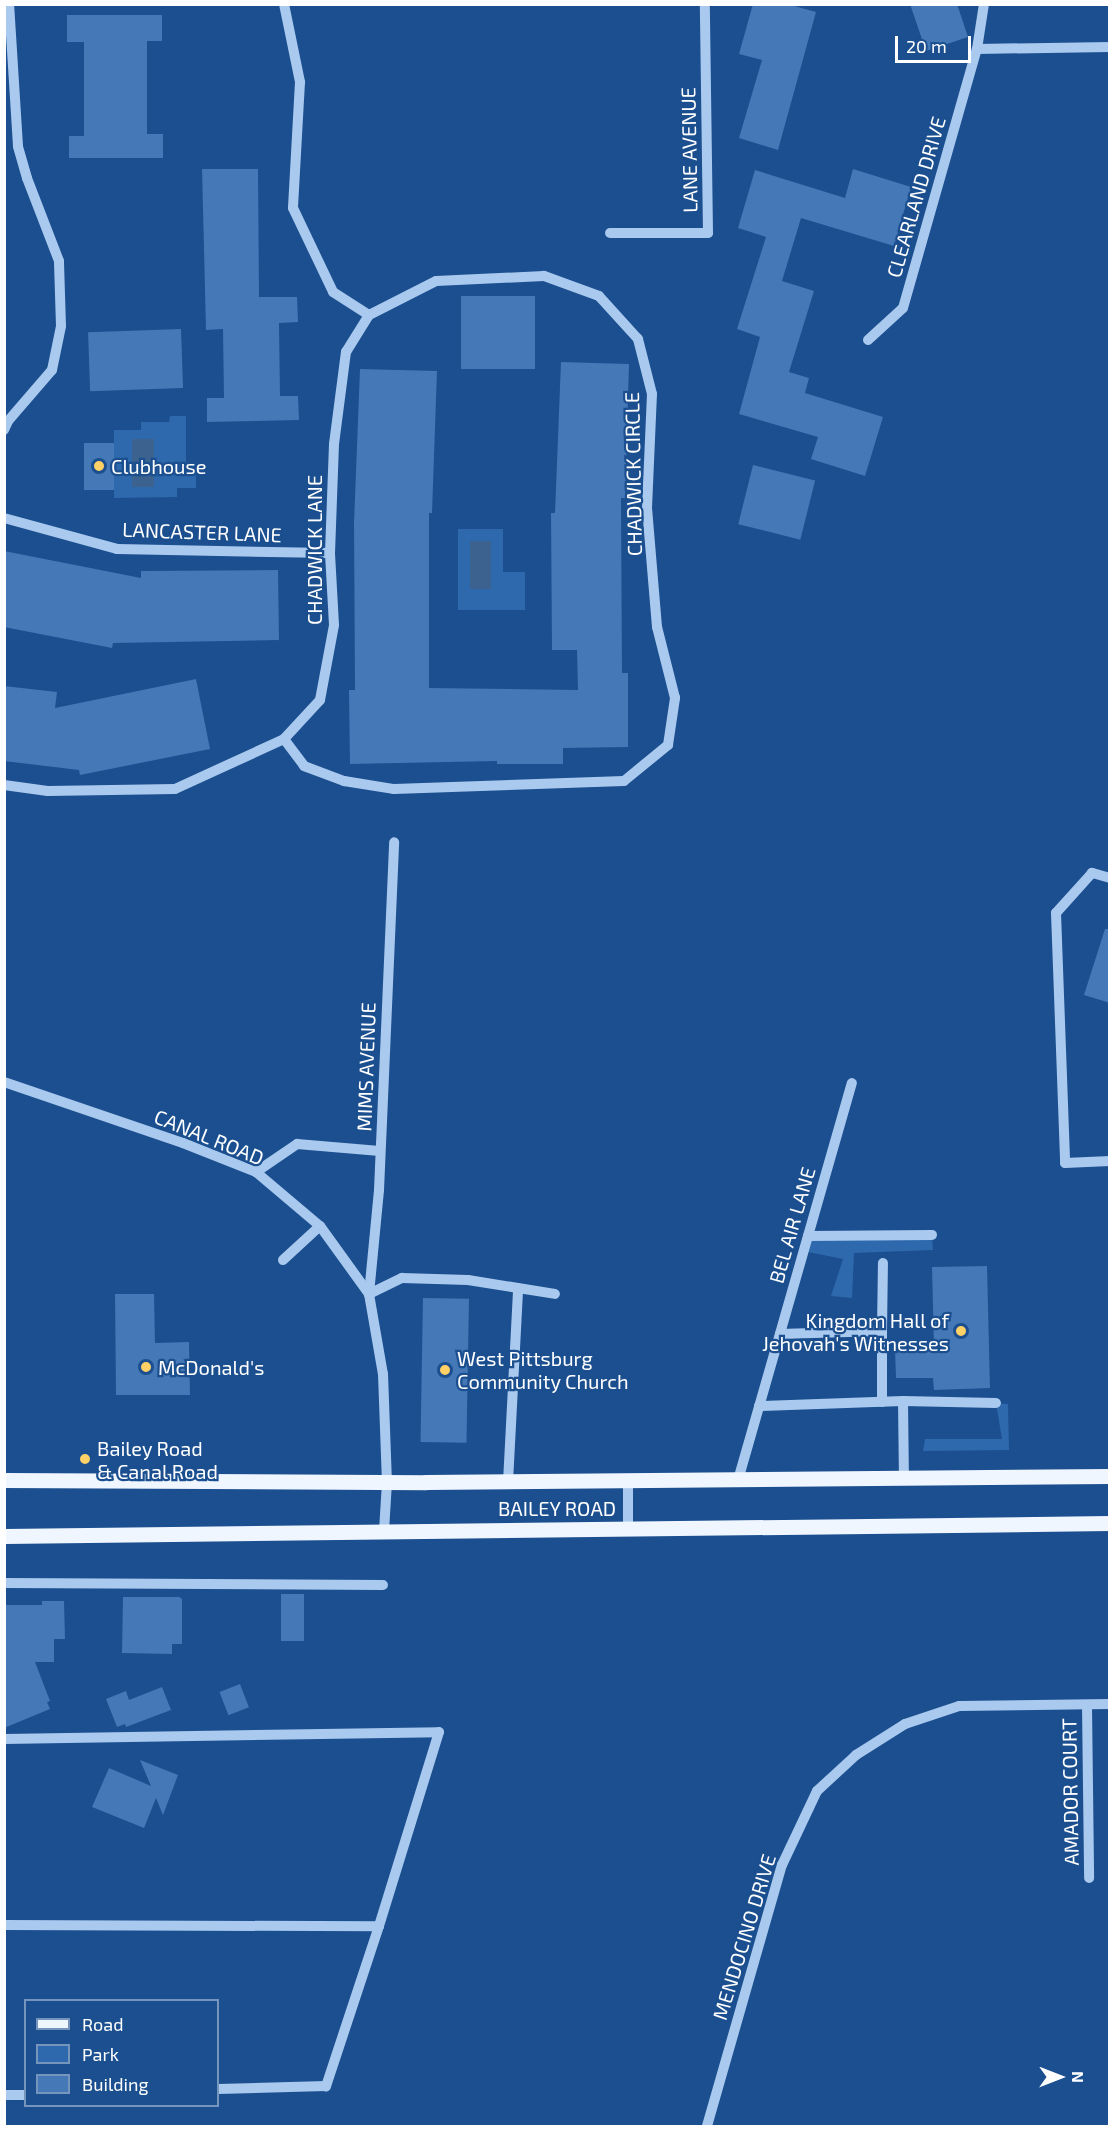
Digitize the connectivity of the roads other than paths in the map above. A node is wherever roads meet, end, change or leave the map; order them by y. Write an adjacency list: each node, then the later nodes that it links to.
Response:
1 (9, 4): 10 (street)
2 (284, 4): 8 (street)
3 (705, 4): 7 (street, LANE AVENUE)
4 (984, 4): 6 (street, CLEARLAND DRIVE)
5 (1110, 47): 6 (street)
6 (977, 49): 9 (street, CLEARLAND DRIVE)
7 (610, 233)
8 (369, 315): 12 (street, CHADWICK LANE); 13 (street, CHADWICK CIRCLE)
9 (868, 340)
10 (6, 422)
11 (4, 518): 12 (street, LANCASTER LANE)
12 (330, 553): 13 (street, CHADWICK LANE)
13 (284, 739): 14 (street, CHADWICK LANE)
14 (4, 785)
15 (394, 842): 19 (street, MIMS AVENUE)
16 (1110, 878): 20 (street)
17 (4, 1082): 21 (street, CANAL ROAD)
18 (852, 1083): 24 (street, BEL AIR LANE)
19 (380, 1151): 21 (street); 28 (street, MIMS AVENUE)
20 (1110, 1161)
21 (256, 1173): 22 (street, CANAL ROAD)
22 (320, 1226): 25 (street); 28 (street, CANAL ROAD)
23 (932, 1235): 24 (street)
24 (808, 1236): 31 (street, BEL AIR LANE)
25 (283, 1260)
26 (883, 1263): 30 (street)
27 (518, 1288): 28 (street); 29 (street); 42 (street)
28 (369, 1294): 41 (street, CANAL ROAD)
29 (555, 1294)
30 (882, 1331): 31 (street); 33 (street)
31 (780, 1334): 35 (street, BEL AIR LANE)
32 (903, 1401): 33 (street); 34 (street); 37 (street)
33 (882, 1402): 35 (street)
34 (996, 1403)
35 (759, 1406): 39 (street, BEL AIR LANE)
36 (1110, 1476): 37 (main road, BAILEY ROAD)
37 (904, 1478): 39 (main road, BAILEY ROAD)
38 (4, 1480): 41 (main road, BAILEY ROAD)
39 (738, 1480): 40 (main road, BAILEY ROAD)
40 (628, 1481): 42 (main road, BAILEY ROAD); 44 (street)
41 (387, 1482): 42 (main road, BAILEY ROAD); 45 (street, CANAL ROAD)
42 (508, 1482)
43 (1110, 1523): 44 (main road, BAILEY ROAD)
44 (628, 1529): 45 (main road, BAILEY ROAD)
45 (384, 1531): 46 (main road, BAILEY ROAD)
46 (4, 1536)
47 (4, 1583): 48 (street)
48 (383, 1585)
49 (1087, 1704): 50 (street, MENDOCINO DRIVE); 52 (street, AMADOR COURT); 58 (street, MENDOCINO DRIVE)
50 (1110, 1704)
51 (4, 1739): 54 (street)
52 (1089, 1878)
53 (4, 1925): 54 (street)
54 (379, 1926): 55 (street)
55 (219, 2089)
56 (4, 2095): 57 (street)
57 (24, 2095)
58 (707, 2127)

